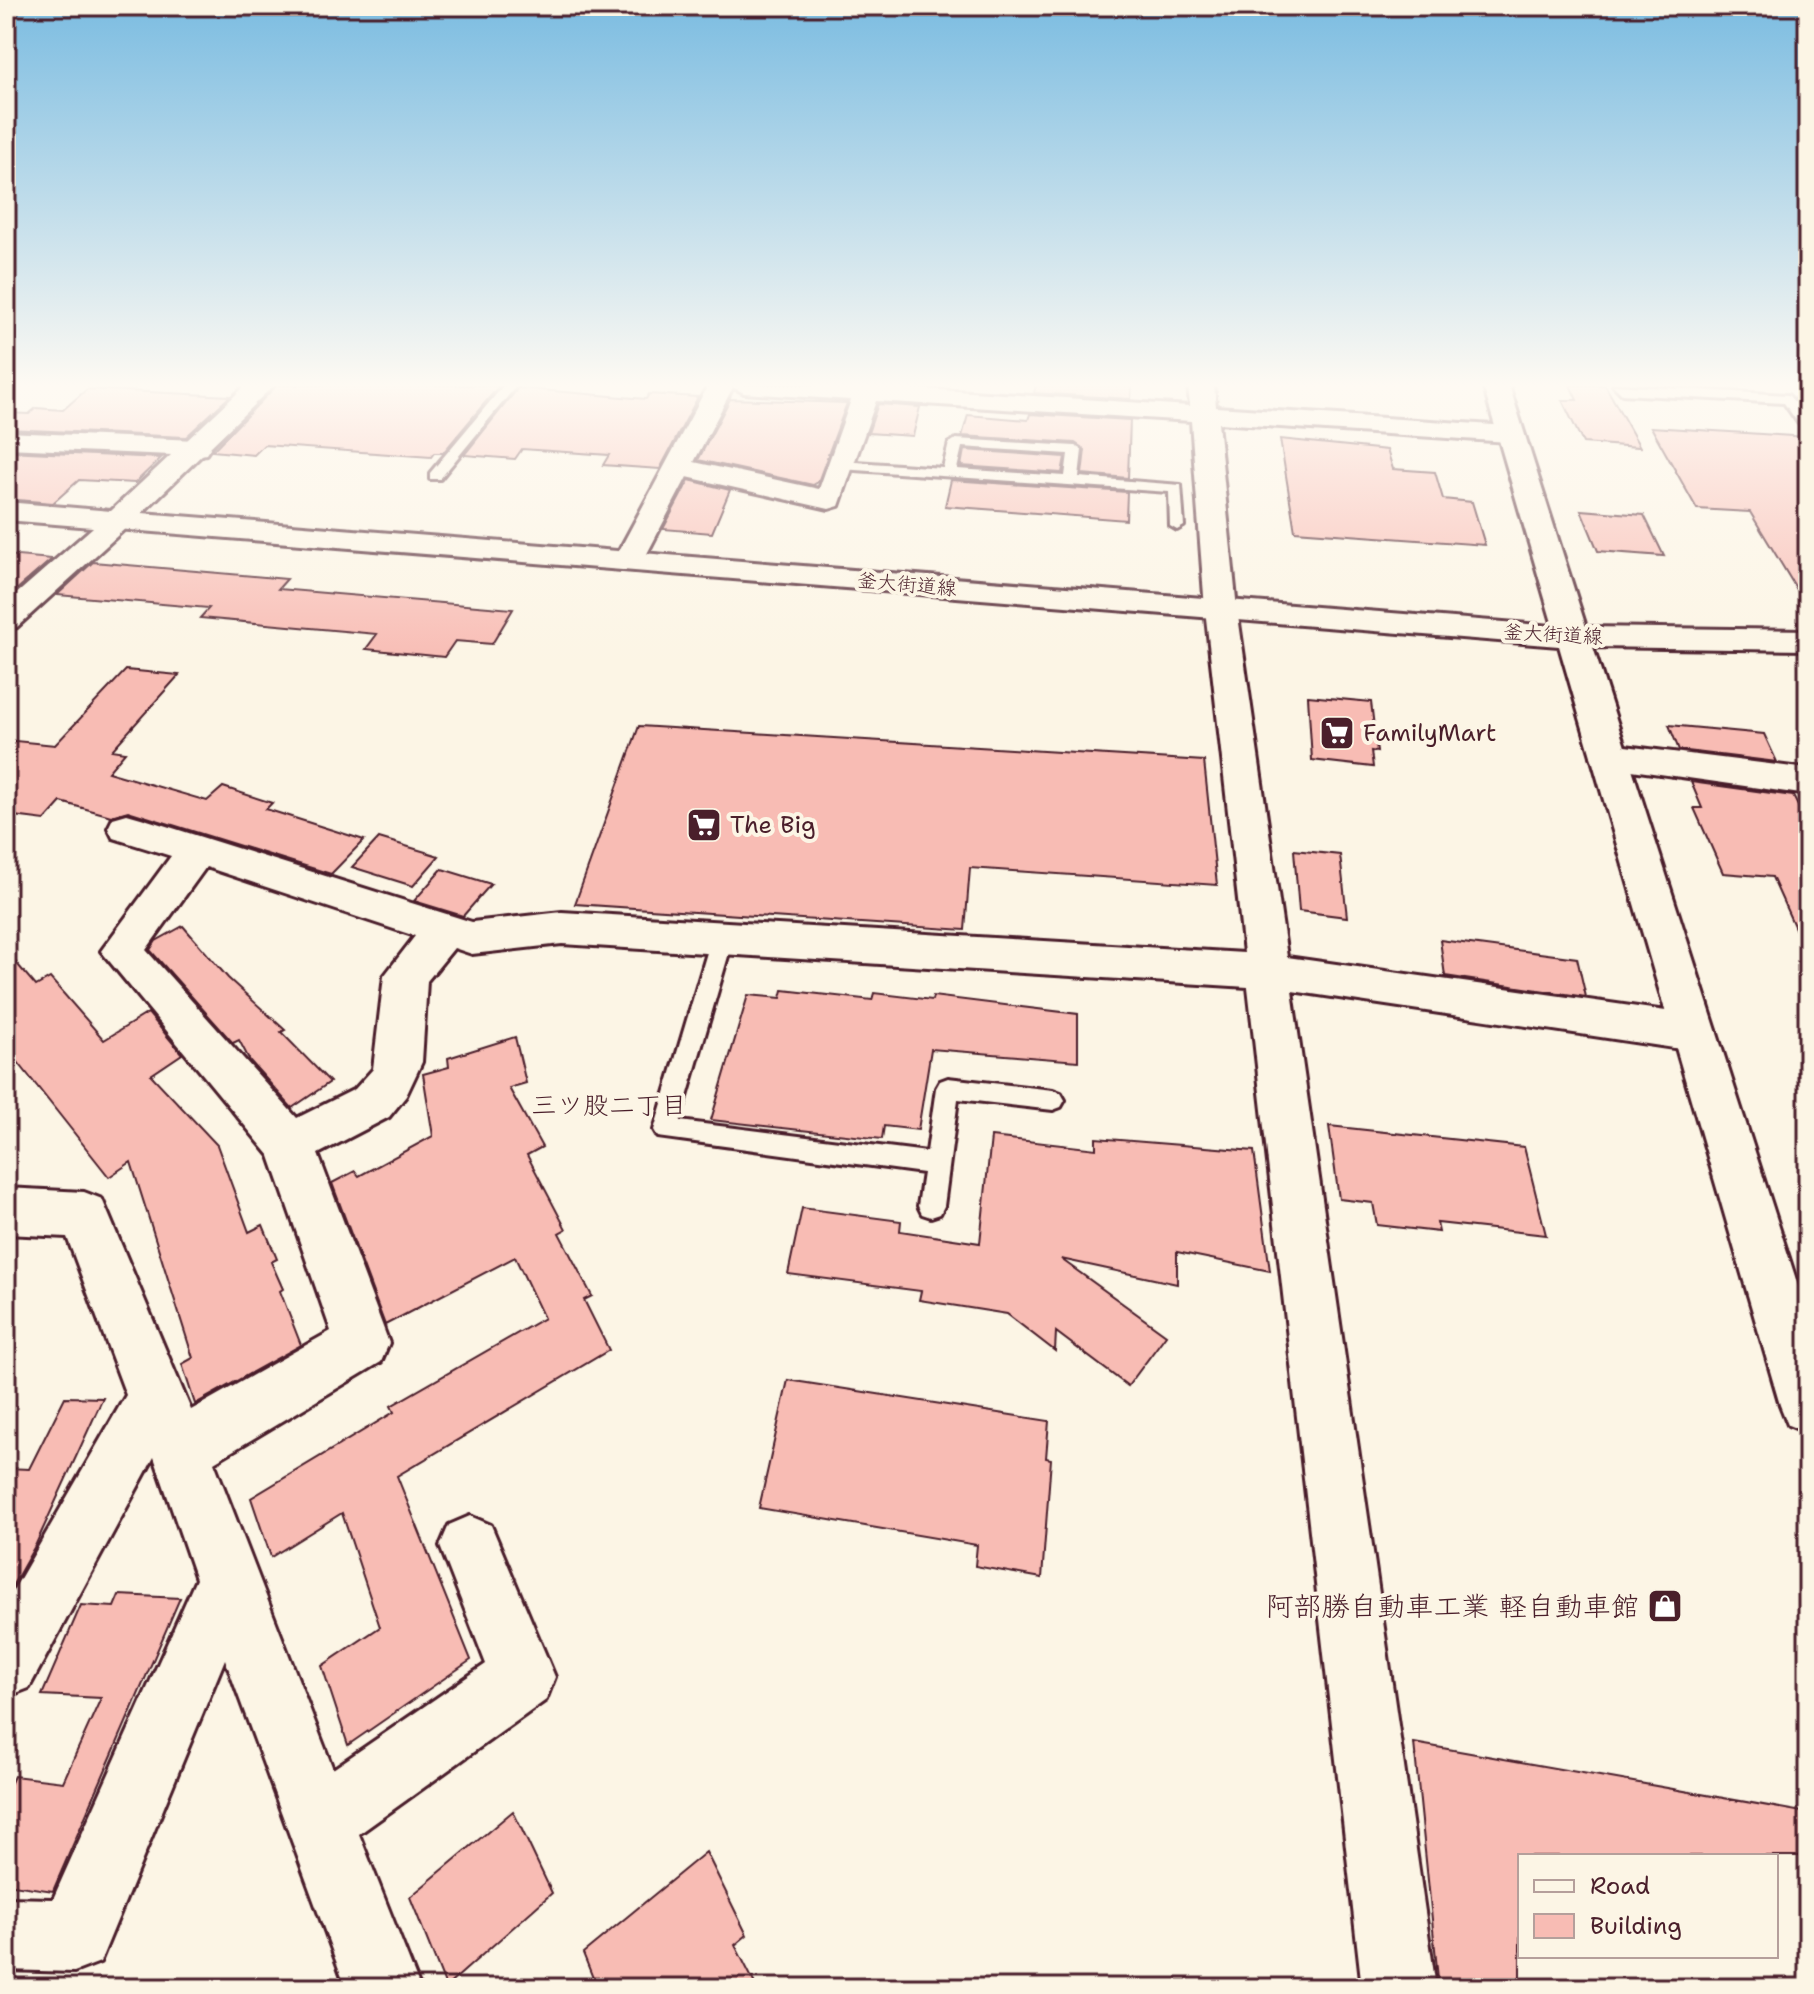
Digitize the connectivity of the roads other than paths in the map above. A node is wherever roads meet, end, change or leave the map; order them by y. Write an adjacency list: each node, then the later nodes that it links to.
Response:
1 (163, 478): 10 (street)
2 (672, 478): 12 (street)
3 (729, 478): 4 (street)
4 (837, 478)
5 (1027, 478): 8 (lane)
6 (1209, 478): 13 (street)
7 (1523, 478): 15 (street)
8 (1072, 481): 11 (lane)
9 (6, 511): 10 (street, 釜大街道線)
10 (118, 520): 12 (street, 釜大街道線); 14 (street)
11 (1177, 526)
12 (628, 562): 13 (street, 釜大街道線)
13 (1221, 609): 15 (street, 釜大街道線); 23 (street)
14 (10, 611)
15 (1573, 637): 16 (street, 釜大街道線); 17 (street)
16 (1808, 640)
17 (1609, 756): 18 (street); 24 (street)
18 (1808, 782)
19 (127, 828): 20 (street)
20 (197, 850): 21 (street); 26 (street)
21 (444, 931): 22 (street); 26 (street)
22 (722, 939): 23 (street); 27 (lane)
23 (1267, 971): 24 (street); 38 (street)
24 (1694, 1033): 30 (street)
25 (1053, 1100): 27 (lane)
26 (290, 1145): 31 (street)
27 (938, 1164): 28 (lane)
28 (931, 1206)
29 (8, 1214): 31 (street)
30 (1808, 1405)
31 (168, 1424): 33 (street); 34 (street)
32 (470, 1546): 35 (street)
33 (227, 1580): 35 (street); 36 (street)
34 (6, 1665)
35 (319, 1820): 37 (street)
36 (6, 1934)
37 (383, 1988)
38 (1399, 1988)

